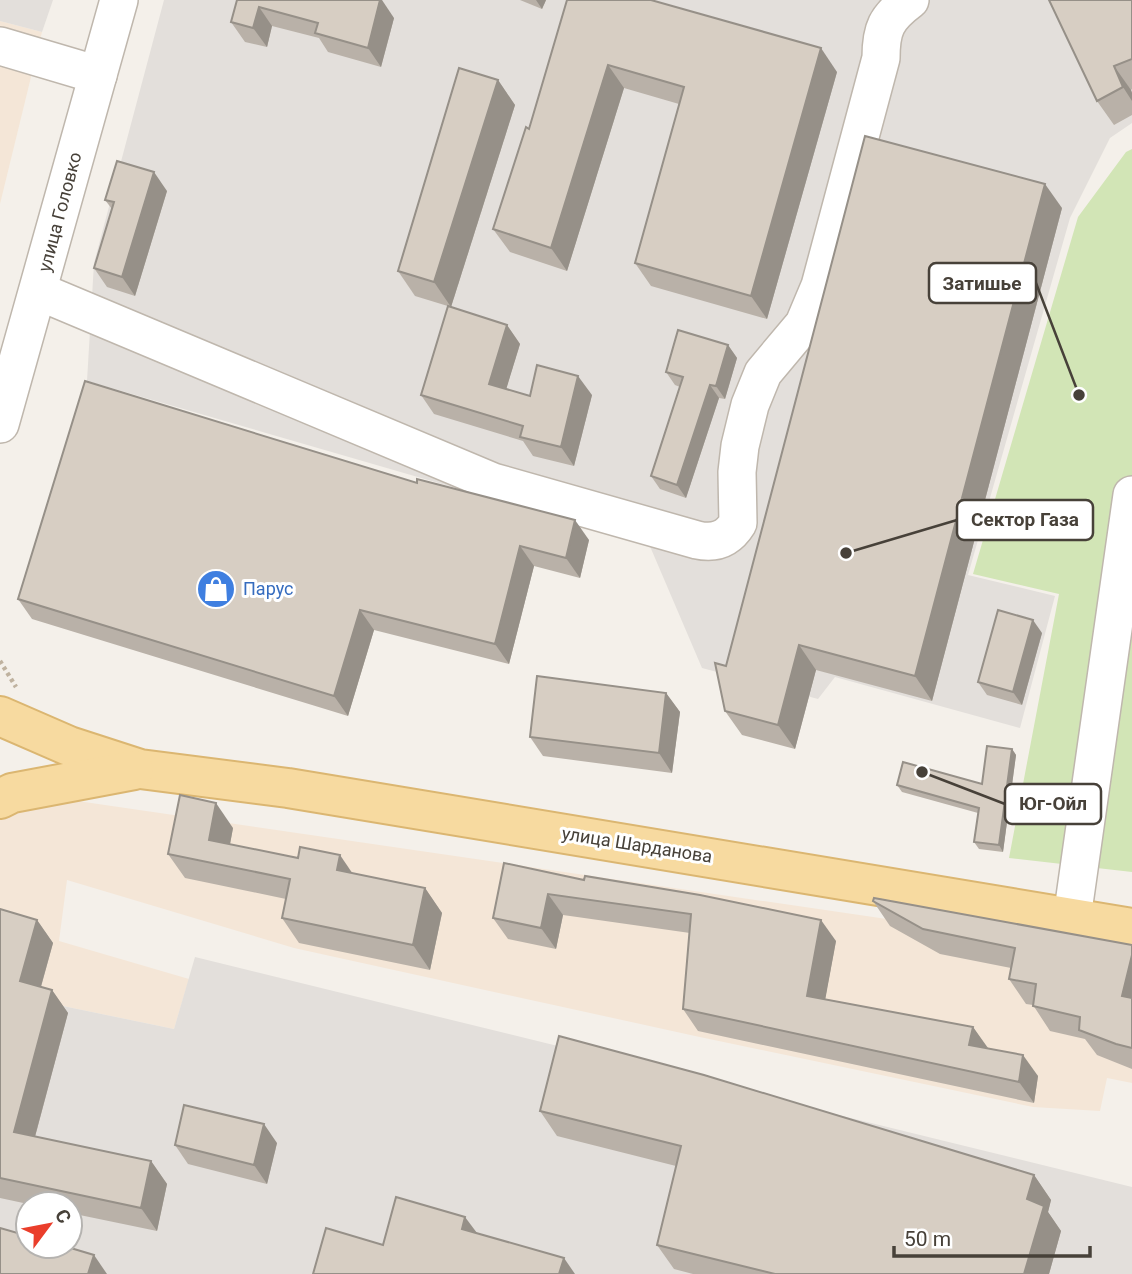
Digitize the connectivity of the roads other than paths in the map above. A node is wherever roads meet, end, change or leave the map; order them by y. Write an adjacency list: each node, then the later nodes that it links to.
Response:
1 (119, 0): 4 (street, улица Головко)
2 (910, 0): 5 (street)
3 (0, 46): 4 (street)
4 (98, 75): 5 (street, улица Головко)
5 (38, 291): 6 (street, улица Головко)
6 (0, 424)
7 (1132, 495): 11 (street)
8 (9, 703): 9 (main road)
9 (140, 769): 10 (main road); 11 (main road, улица Шарданова)
10 (0, 799)
11 (1072, 918): 12 (main road, улица Шарданова)
12 (1132, 929)

